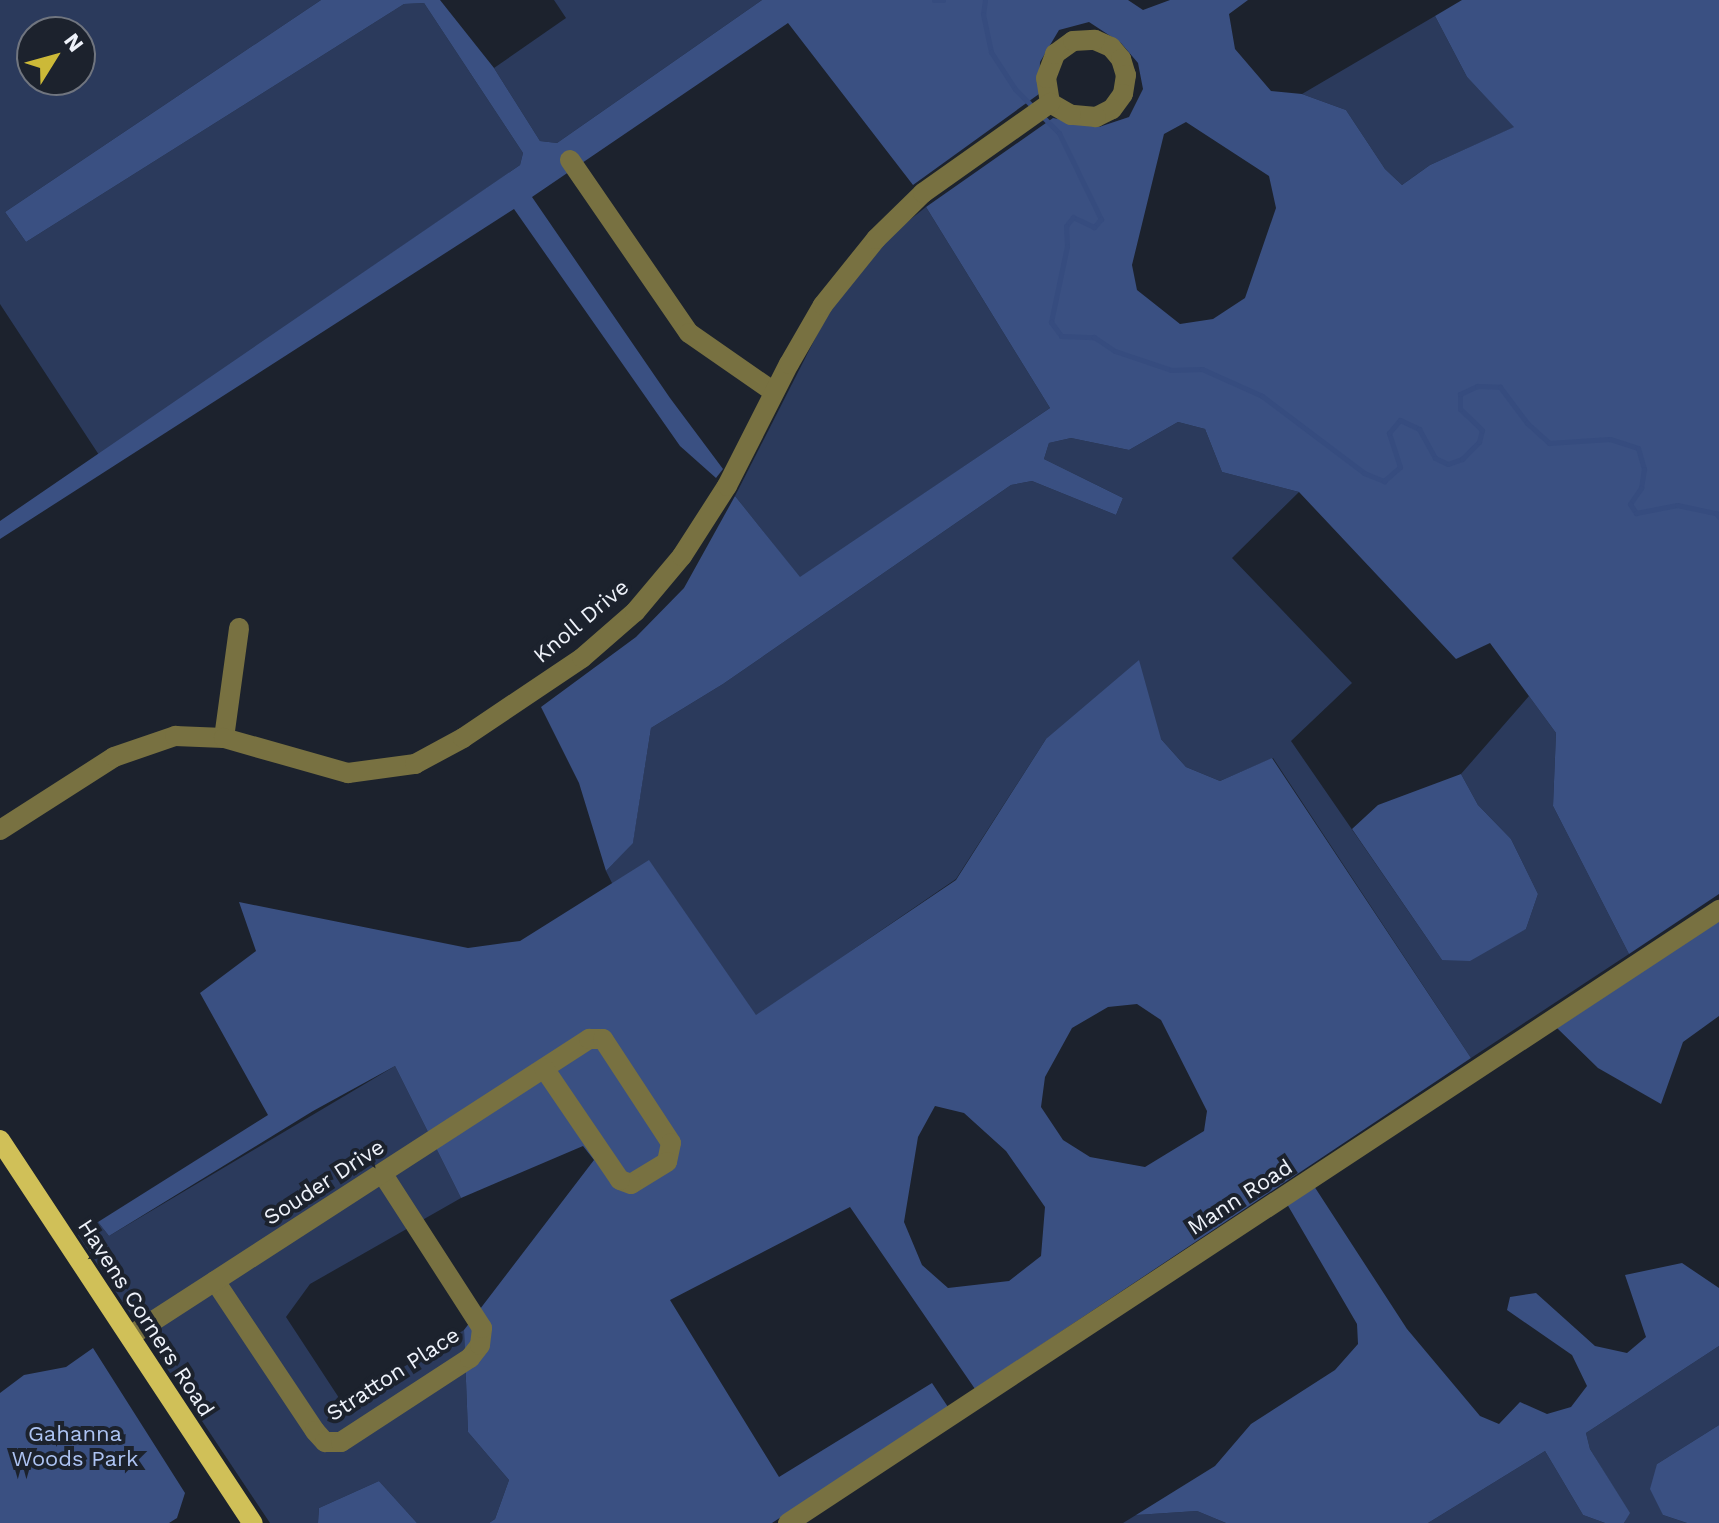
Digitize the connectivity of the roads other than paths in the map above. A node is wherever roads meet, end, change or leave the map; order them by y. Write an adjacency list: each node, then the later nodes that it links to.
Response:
1 (1050, 103): 3 (street, Knoll Drive)
2 (570, 160): 3 (street)
3 (774, 392): 5 (street, Knoll Drive)
4 (239, 628): 5 (street)
5 (224, 738): 6 (street, Knoll Drive)
6 (0, 830)
7 (1719, 910): 14 (street, Mann Road)
8 (544, 1068): 8 (street, Souder Drive); 10 (street, Souder Drive)
9 (0, 1140): 12 (main road, Havens Corners Road)
10 (382, 1173): 11 (street, Souder Drive); 11 (street, Stratton Place)
11 (215, 1281): 12 (street, Souder Drive)
12 (130, 1336): 13 (main road, Havens Corners Road)
13 (246, 1521)
14 (788, 1523)

